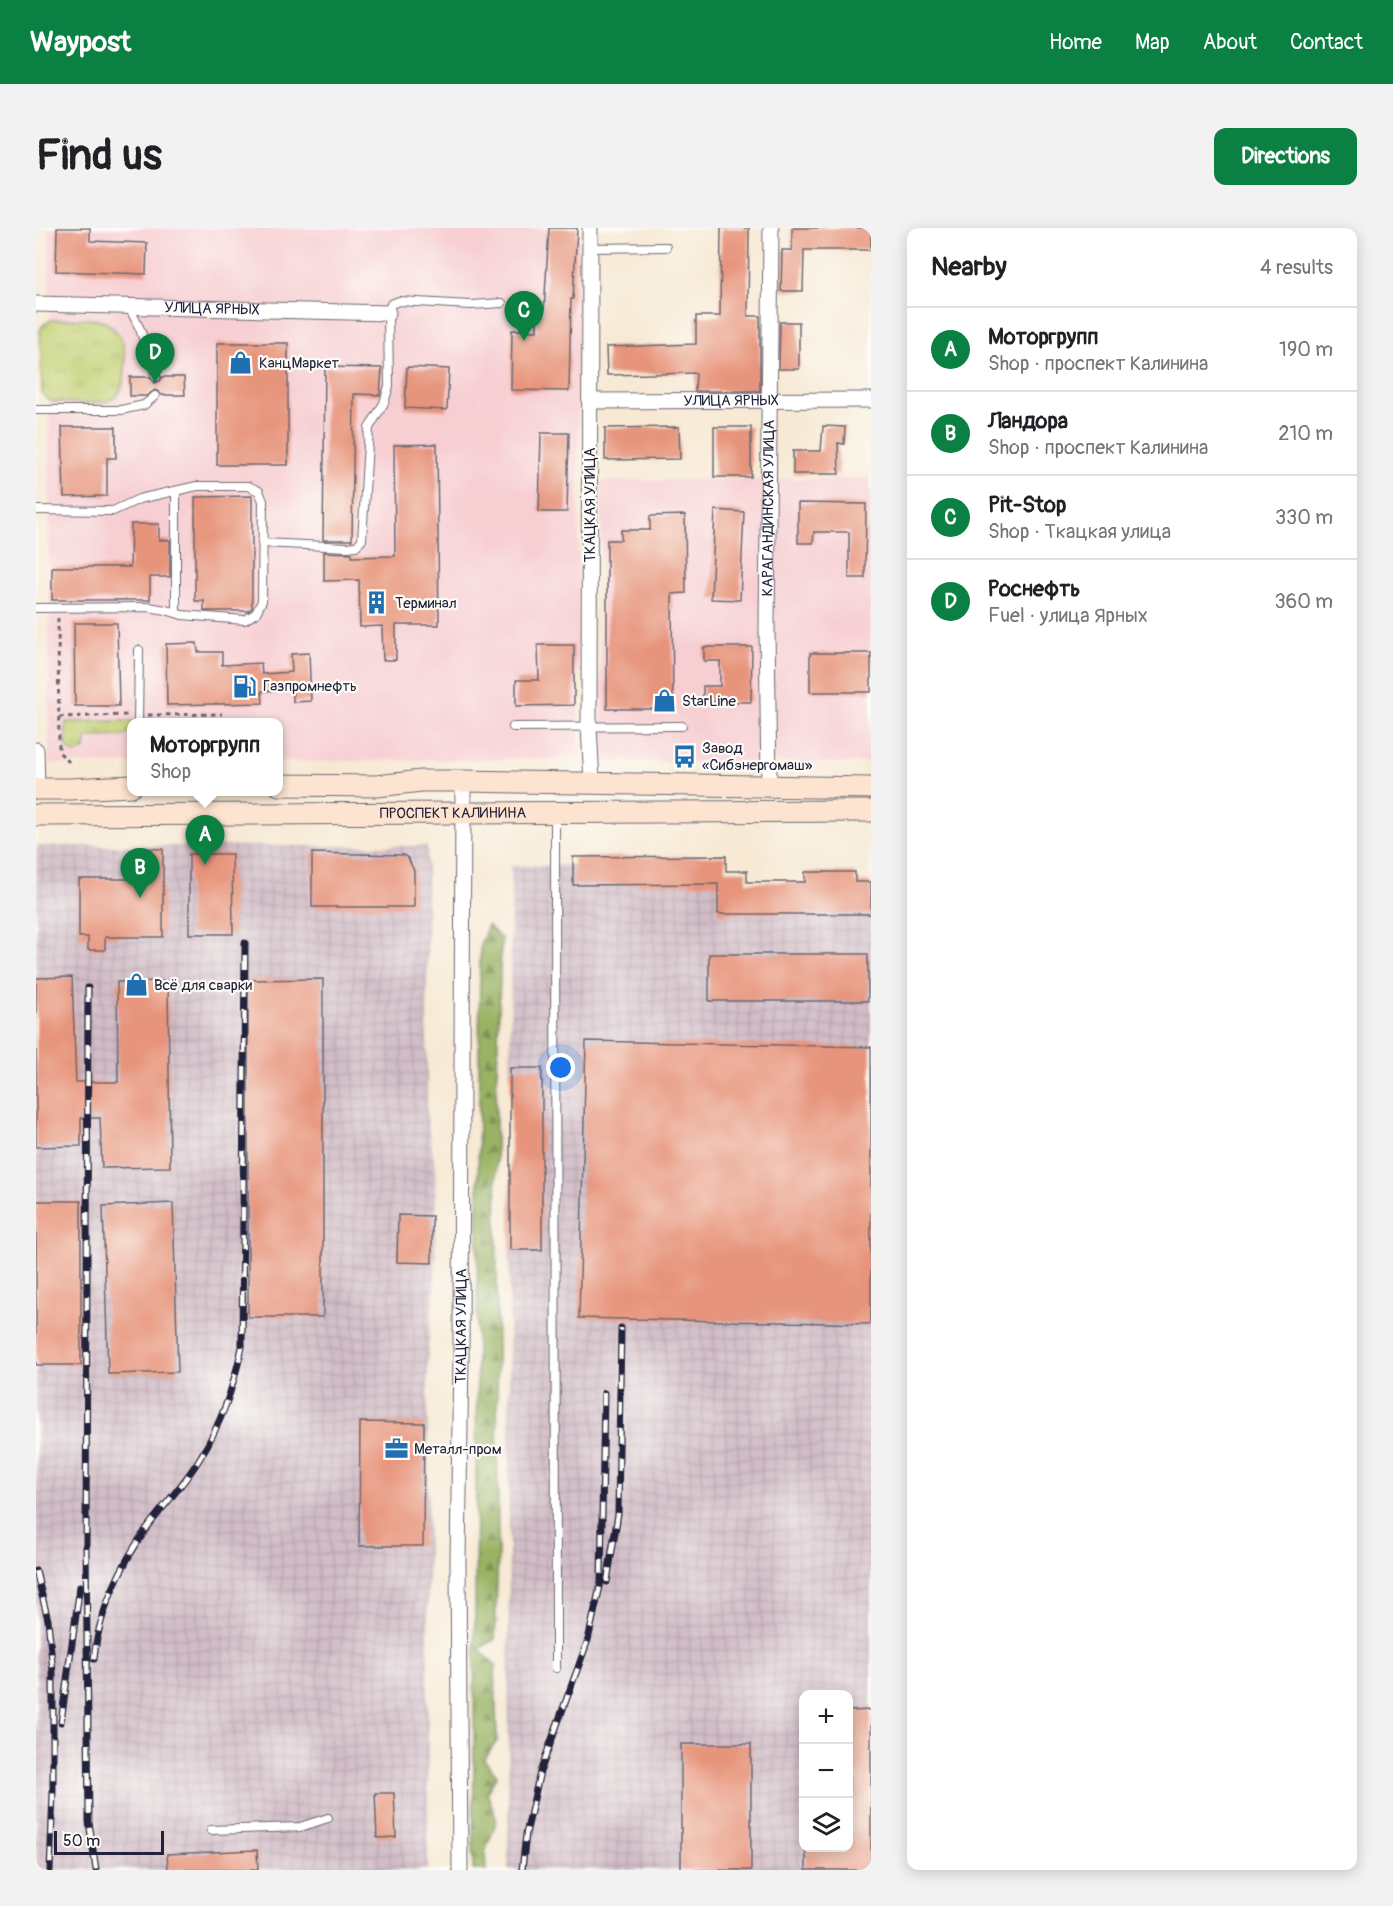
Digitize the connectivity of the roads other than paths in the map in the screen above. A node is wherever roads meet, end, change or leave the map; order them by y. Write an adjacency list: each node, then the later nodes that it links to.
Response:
1 (590, 228): 4 (street, ТКАЦКАЯ УЛИЦА)
2 (771, 228): 13 (street, КАРАГАНДИНСКАЯ УЛИЦА)
3 (666, 247): 4 (lane)
4 (590, 248): 12 (street, ТКАЦКАЯ УЛИЦА)
5 (502, 303): 8 (lane)
6 (36, 304): 7 (street, УЛИЦА ЯРНЫХ)
7 (129, 307): 8 (street, УЛИЦА ЯРНЫХ); 9 (lane)
8 (388, 313): 17 (lane)
9 (156, 377)
10 (155, 396): 14 (lane)
11 (871, 399): 13 (street, УЛИЦА ЯРНЫХ)
12 (590, 401): 13 (street, УЛИЦА ЯРНЫХ); 24 (street, ТКАЦКАЯ УЛИЦА)
13 (768, 401): 30 (street, КАРАГАНДИНСКАЯ УЛИЦА)
14 (36, 410)
15 (176, 491): 16 (lane); 17 (lane); 19 (lane)
16 (36, 510)
17 (262, 543): 19 (lane)
18 (36, 608): 19 (lane)
19 (176, 613)
20 (139, 650): 21 (lane)
21 (138, 718)
22 (682, 726): 24 (lane)
23 (513, 727): 24 (lane)
24 (589, 727): 27 (street, ТКАЦКАЯ УЛИЦА)
25 (36, 750): 32 (street)
26 (463, 781): 27 (main road, ПРОСПЕКТ КАЛИНИНА); 28 (main road, ПРОСПЕКТ КАЛИНИНА); 37 (street, ТКАЦКАЯ УЛИЦА)
27 (592, 782): 30 (main road, ПРОСПЕКТ КАЛИНИНА); 34 (main road)
28 (283, 785)
29 (127, 786): 32 (main road)
30 (769, 787): 31 (main road, ПРОСПЕКТ КАЛИНИНА)
31 (871, 788)
32 (36, 789): 33 (main road)
33 (36, 809)
34 (589, 811): 35 (main road, ПРОСПЕКТ КАЛИНИНА); 36 (main road, ПРОСПЕКТ КАЛИНИНА)
35 (871, 811)
36 (555, 812): 37 (main road, ПРОСПЕКТ КАЛИНИНА); 39 (lane)
37 (462, 814): 38 (main road, ПРОСПЕКТ КАЛИНИНА); 42 (street, ТКАЦКАЯ УЛИЦА)
38 (36, 815)
39 (556, 1668)
40 (328, 1818): 41 (lane)
41 (210, 1830)
42 (460, 1870)

